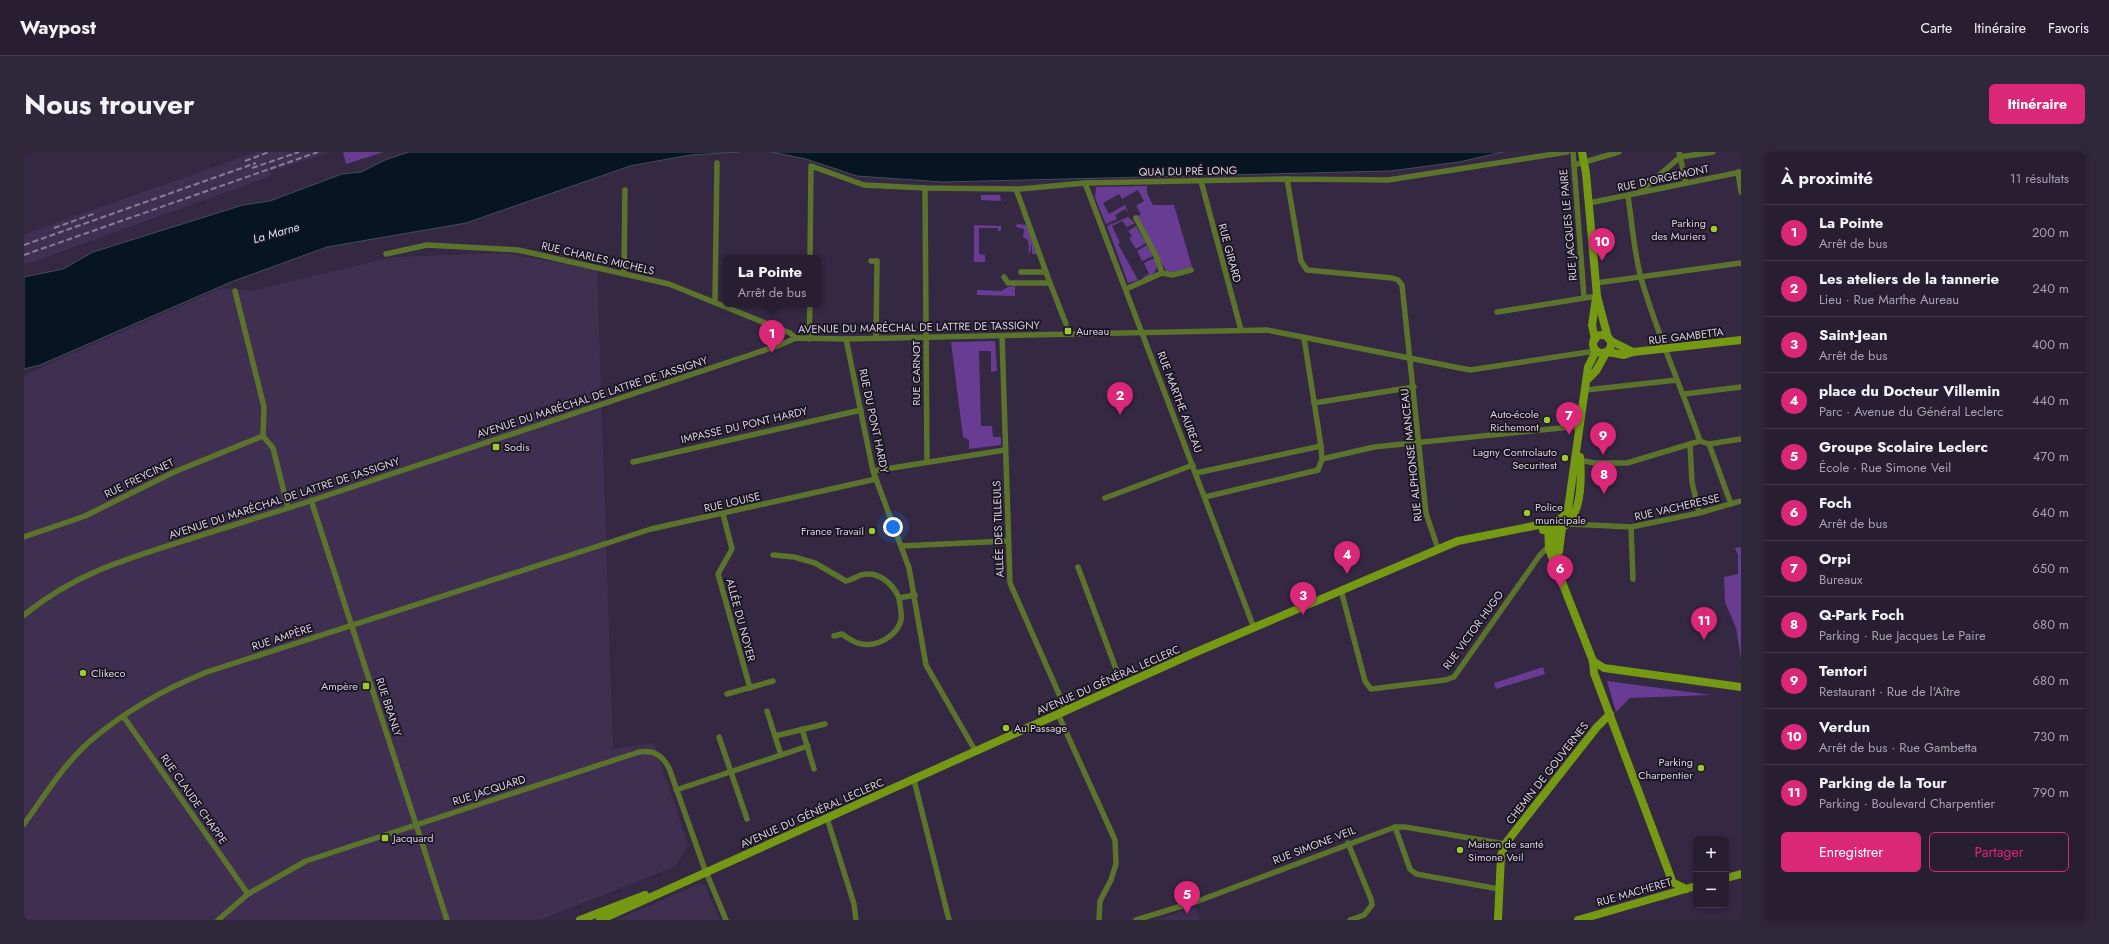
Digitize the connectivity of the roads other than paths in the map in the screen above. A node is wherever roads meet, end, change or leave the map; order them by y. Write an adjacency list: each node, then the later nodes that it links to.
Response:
1 (1567, 152): 10 (street, QUAI DU PRÉ LONG)
2 (1573, 152): 8 (street, RUE JACQUES LE PAIRE)
3 (1582, 152): 20 (main road, bridge)
4 (1619, 152): 8 (street)
5 (1713, 152): 6 (street)
6 (1680, 155): 13 (street); 17 (street)
7 (717, 163): 39 (street)
8 (1574, 165): 38 (street, RUE JACQUES LE PAIRE)
9 (1740, 172): 13 (street, RUE D'ORGEMONT); 18 (street)
10 (1287, 179): 11 (street, QUAI DU PRÉ LONG); 61 (street, RUE ALPHONSE MANCEAU)
11 (1201, 180): 12 (street, QUAI DU PRÉ LONG); 45 (street, RUE GIRARD)
12 (1085, 183): 15 (street, QUAI DU PRÉ LONG); 35 (street, RUE MARTHE AUREAU)
13 (1686, 183): 17 (street, RUE D'ORGEMONT)
14 (925, 188): 15 (street, QUAI DU PRÉ LONG); 23 (street, QUAI DU PRÉ LONG); 48 (street, RUE CARNOT)
15 (1016, 188): 28 (street)
16 (625, 190): 30 (street)
17 (1641, 192): 19 (street, RUE D'ORGEMONT)
18 (1741, 192)
19 (1628, 196): 20 (street, RUE D'ORGEMONT); 32 (street)
20 (1589, 203): 34 (main road)
21 (1136, 218): 29 (street)
22 (386, 254): 30 (street, RUE CHARLES MICHELS)
23 (810, 255)
24 (871, 261): 50 (street)
25 (1741, 264): 32 (street)
26 (1191, 270): 29 (street)
27 (1021, 272): 28 (street)
28 (1046, 272): 33 (street)
29 (1162, 273): 35 (street)
30 (624, 274): 39 (street, RUE CHARLES MICHELS)
31 (1004, 277): 33 (street)
32 (1641, 278): 34 (street); 57 (street)
33 (1050, 283): 44 (street)
34 (1596, 283): 37 (main road)
35 (1126, 288): 46 (street, RUE MARTHE AUREAU)
36 (235, 291): 71 (street)
37 (1597, 296): 38 (street); 54 (main road); 55 (main road)
38 (1584, 297): 43 (street)
39 (715, 302): 40 (street, RUE CHARLES MICHELS)
40 (723, 305)
41 (727, 307): 49 (street, RUE CHARLES MICHELS)
42 (810, 307): 52 (street)
43 (1497, 312)
44 (1066, 324)
45 (1241, 330): 46 (street, AVENUE DU MARÉCHAL DE LATTRE DE TASSIGNY); 51 (street, AVENUE DU MARÉCHAL DE LATTRE DE TASSIGNY)
46 (1143, 333): 47 (street, AVENUE DU MARÉCHAL DE LATTRE DE TASSIGNY); 84 (street, RUE MARTHE AUREAU)
47 (1002, 336): 48 (street, AVENUE DU MARÉCHAL DE LATTRE DE TASSIGNY); 79 (street, ALLÉE DES TILLEULS)
48 (926, 337): 50 (street, AVENUE DU MARÉCHAL DE LATTRE DE TASSIGNY); 83 (street, RUE CARNOT)
49 (796, 338): 52 (street, AVENUE DU MARÉCHAL DE LATTRE DE TASSIGNY); 90 (street, AVENUE DU MARÉCHAL DE LATTRE DE TASSIGNY)
50 (876, 338): 53 (street, AVENUE DU MARÉCHAL DE LATTRE DE TASSIGNY)
51 (1304, 338): 61 (street, AVENUE DU MARÉCHAL DE LATTRE DE TASSIGNY); 68 (street)
52 (810, 339): 53 (street, AVENUE DU MARÉCHAL DE LATTRE DE TASSIGNY)
53 (846, 339): 69 (street, RUE DU PONT HARDY)
54 (1595, 339): 55 (main road); 58 (main road)
55 (1610, 339): 59 (main road); 60 (main road)
56 (1741, 340): 57 (main road, RUE GAMBETTA)
57 (1665, 349): 60 (main road, RUE GAMBETTA); 63 (street)
58 (1596, 351): 59 (main road); 61 (street, AVENUE DU MARÉCHAL DE LATTRE DE TASSIGNY); 62 (main road)
59 (1607, 352): 60 (main road, RUE GAMBETTA); 62 (main road)
60 (1633, 352)
61 (1410, 357): 64 (street, RUE ALPHONSE MANCEAU)
62 (1588, 379): 66 (main road)
63 (1677, 380): 66 (street); 67 (street)
64 (1414, 387): 68 (street); 75 (street, RUE ALPHONSE MANCEAU)
65 (1741, 387): 67 (street)
66 (1586, 390): 70 (main road)
67 (1684, 394): 73 (street)
68 (1314, 403): 78 (street)
69 (861, 410): 82 (street, IMPASSE DU PONT HARDY); 85 (street, RUE DU PONT HARDY)
70 (1581, 426): 74 (main road); 75 (street)
71 (263, 436): 93 (street); 99 (street, RUE FREYCINET)
72 (1741, 439): 77 (street)
73 (1700, 441): 76 (street); 77 (street)
74 (1578, 442): 81 (main road); 97 (main road)
75 (1419, 443): 80 (street); 103 (street, RUE ALPHONSE MANCEAU)
76 (1690, 444): 81 (street); 94 (street)
77 (1709, 444): 92 (street)
78 (1321, 446): 80 (street); 86 (street)
79 (1005, 450): 83 (street); 100 (street, ALLÉE DES TILLEULS)
80 (1322, 459): 88 (street)
81 (1580, 460): 96 (main road)
82 (633, 462)
83 (927, 462): 85 (street)
84 (1193, 465): 86 (street, RUE MARTHE AUREAU); 89 (street)
85 (873, 471): 87 (street, RUE DU PONT HARDY)
86 (1196, 473): 88 (street, RUE MARTHE AUREAU)
87 (876, 479): 95 (street, RUE LOUISE); 101 (street, RUE DU PONT HARDY)
88 (1205, 496): 114 (street, RUE MARTHE AUREAU)
89 (1105, 498)
90 (311, 500): 93 (street, AVENUE DU MARÉCHAL DE LATTRE DE TASSIGNY); 113 (street, RUE BRANLY)
91 (1741, 501): 92 (street, RUE VACHERESSE)
92 (1731, 504): 94 (street, RUE VACHERESSE)
93 (288, 508): 112 (street, AVENUE DU MARÉCHAL DE LATTRE DE TASSIGNY)
94 (1699, 513): 98 (street, RUE VACHERESSE)
95 (723, 514): 102 (street, RUE LOUISE); 121 (street, ALLÉE DU NOYER)
96 (1566, 526): 97 (main road); 98 (street, RUE VACHERESSE); 104 (main road)
97 (1548, 527): 103 (main road, AVENUE DU GÉNÉRAL LECLERC); 104 (main road)
98 (1631, 527): 108 (street)
99 (24, 537)
100 (1008, 541): 101 (street); 124 (street, ALLÉE DES TILLEULS)
101 (901, 546): 110 (street, RUE DU PONT HARDY)
102 (594, 547): 113 (street, RUE AMPÈRE)
103 (1438, 549): 109 (main road, AVENUE DU GÉNÉRAL LECLERC)
104 (1554, 553): 107 (main road); 107 (main road); 109 (street, RUE VICTOR HUGO)
105 (773, 555): 111 (street)
106 (1078, 567): 119 (street)
107 (1558, 568): 116 (main road)
108 (1633, 579)
109 (1340, 590): 114 (main road, AVENUE DU GÉNÉRAL LECLERC)
110 (915, 595): 111 (street); 134 (street, RUE DU PONT HARDY)
111 (899, 598): 115 (street)
112 (24, 615)
113 (352, 626): 128 (street, RUE AMPÈRE); 142 (street, RUE BRANLY)
114 (1254, 628): 119 (main road, AVENUE DU GÉNÉRAL LECLERC)
115 (834, 636)
116 (1593, 661): 117 (main road); 122 (main road)
117 (1604, 668): 120 (main road); 122 (main road)
118 (773, 681): 121 (street)
119 (1122, 685): 124 (main road, AVENUE DU GÉNÉRAL LECLERC)
120 (1741, 687)
121 (750, 688): 123 (street)
122 (1601, 688): 127 (main road)
123 (727, 694)
124 (1066, 710): 126 (main road, AVENUE DU GÉNÉRAL LECLERC)
125 (767, 711): 131 (street)
126 (1058, 714): 134 (main road, AVENUE DU GÉNÉRAL LECLERC); 163 (street)
127 (1610, 714): 146 (main road, CHEMIN DE GOUVERNES); 150 (main road)
128 (123, 716): 143 (street, RUE AMPÈRE); 154 (street, RUE CLAUDE CHAPPE)
129 (825, 724): 130 (street)
130 (802, 729): 131 (street); 133 (street)
131 (775, 736): 135 (street)
132 (719, 737): 137 (street)
133 (808, 746): 135 (street); 136 (street)
134 (976, 752): 138 (main road, AVENUE DU GÉNÉRAL LECLERC)
135 (781, 755): 137 (street)
136 (814, 769)
137 (731, 772): 139 (street); 141 (street)
138 (914, 780): 140 (main road, AVENUE DU GÉNÉRAL LECLERC); 162 (street)
139 (676, 790): 142 (street, RUE JACQUARD); 147 (street, RUE JACQUARD)
140 (827, 818): 147 (main road, AVENUE DU GÉNÉRAL LECLERC); 161 (street)
141 (747, 819)
142 (417, 823): 154 (street, RUE JACQUARD); 157 (street, RUE BRANLY)
143 (24, 824)
144 (1395, 827): 145 (street, RUE SIMONE VEIL); 146 (street, RUE SIMONE VEIL); 152 (street)
145 (1348, 843): 164 (street, RUE SIMONE VEIL); 165 (street)
146 (1505, 844): 152 (main road, CHEMIN DE GOUVERNES)
147 (705, 872): 158 (main road, AVENUE DU GÉNÉRAL LECLERC); 159 (main road, AVENUE DU GÉNÉRAL LECLERC); 160 (street, RUE JACQUARD)
148 (1741, 874): 149 (main road)
149 (1729, 877)
150 (1672, 882): 153 (main road); 155 (main road)
151 (1693, 887): 153 (main road, RUE MACHERET)
152 (1499, 889): 166 (main road, CHEMIN DE GOUVERNES)
153 (1686, 889): 155 (main road, RUE MACHERET)
154 (248, 894): 156 (street, RUE JACQUARD)
155 (1668, 894): 167 (main road, RUE MACHERET)
156 (218, 920)
157 (447, 920)
158 (580, 920)
159 (600, 920)
160 (726, 920)
161 (856, 920)
162 (949, 920)
163 (1099, 920)
164 (1136, 920)
165 (1350, 920)
166 (1498, 920)
167 (1578, 920)

